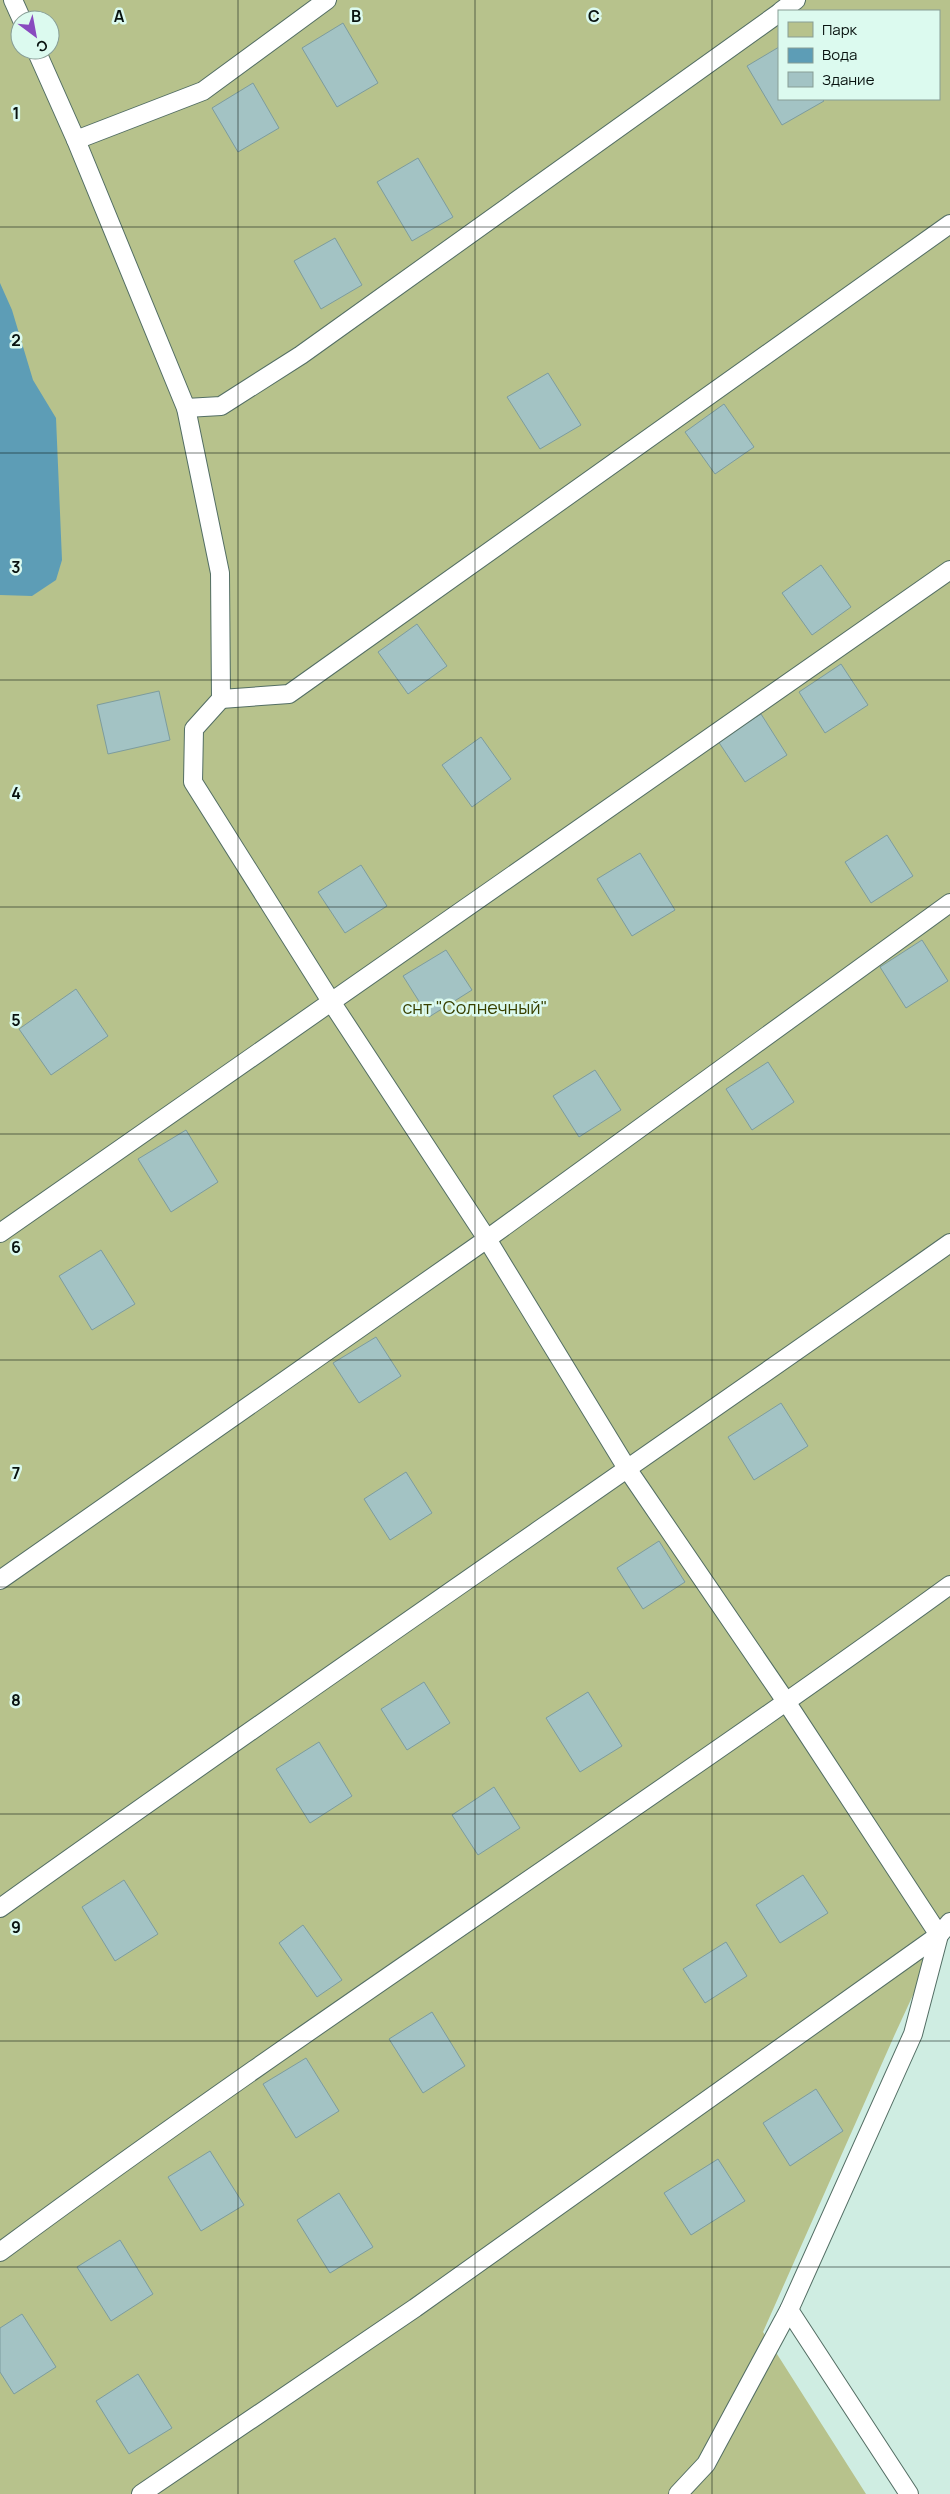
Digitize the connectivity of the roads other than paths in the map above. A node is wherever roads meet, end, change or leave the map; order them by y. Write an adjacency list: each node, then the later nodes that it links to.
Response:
1 (327, 0): 6 (lane)
2 (796, 0): 3 (lane)
3 (783, 10)
4 (778, 13): 8 (lane)
5 (40, 60): 6 (lane)
6 (76, 140): 8 (lane)
7 (950, 224): 10 (lane)
8 (186, 408): 10 (lane)
9 (950, 570): 12 (lane)
10 (221, 699): 12 (lane)
11 (950, 903): 14 (lane)
12 (332, 1003): 13 (lane); 14 (lane)
13 (0, 1234)
14 (487, 1239): 16 (lane); 17 (lane)
15 (950, 1243): 16 (lane)
16 (628, 1470): 19 (lane); 20 (lane)
17 (0, 1580)
18 (950, 1585): 19 (lane)
19 (787, 1703): 21 (lane); 22 (lane)
20 (0, 1908)
21 (945, 1929): 23 (lane); 24 (lane)
22 (0, 2252)
23 (789, 2310): 25 (lane); 26 (lane)
24 (140, 2494)
25 (678, 2494)
26 (910, 2494)

